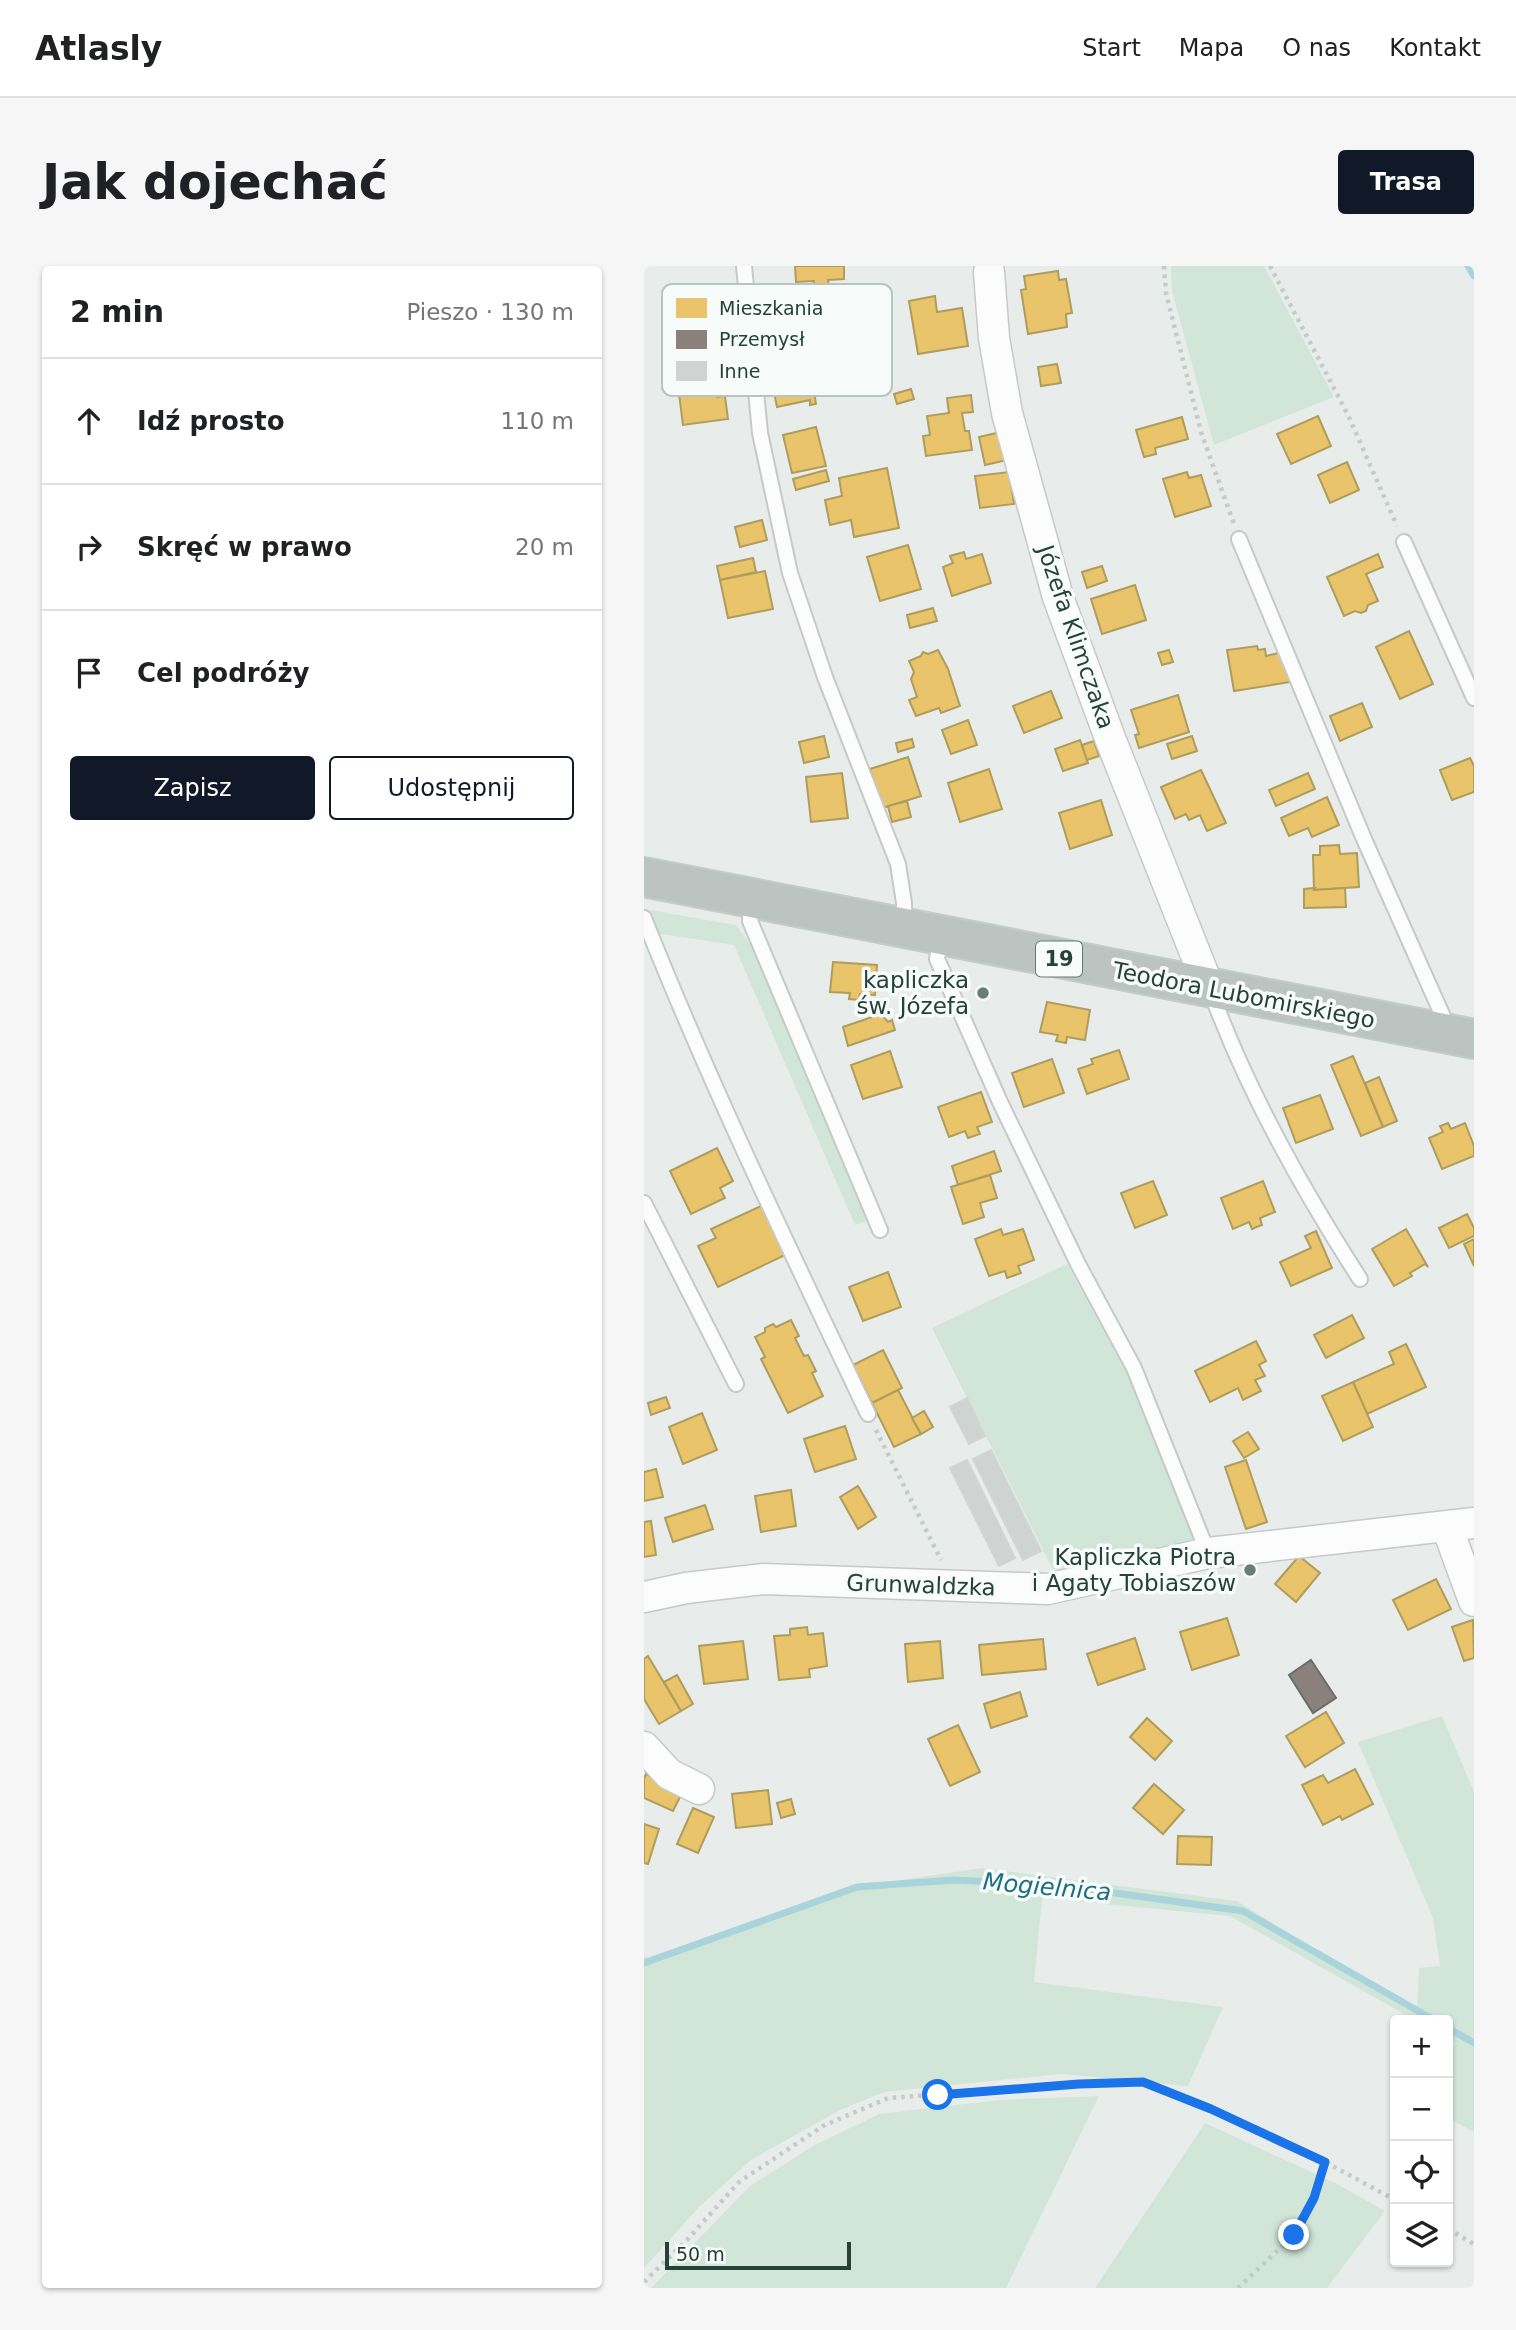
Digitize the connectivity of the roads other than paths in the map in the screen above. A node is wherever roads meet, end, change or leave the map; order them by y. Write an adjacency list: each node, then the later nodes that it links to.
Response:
1 (744, 266): 3 (lane)
2 (989, 272): 12 (street, Józefa Klimczaka)
3 (746, 284)
4 (756, 396): 11 (lane)
5 (1239, 539): 13 (lane)
6 (1404, 542): 7 (lane)
7 (1474, 698)
8 (644, 877): 9 (highway, Teodora Lubomirskiego / 19)
9 (751, 899): 11 (highway, Teodora Lubomirskiego / 19); 15 (lane)
10 (644, 918): 18 (lane)
11 (922, 933): 12 (highway, Teodora Lubomirskiego / 19); 20 (lane)
12 (1209, 988): 13 (highway, Teodora Lubomirskiego / 19); 16 (lane)
13 (1463, 1037)
14 (644, 1203): 17 (lane)
15 (880, 1230)
16 (1360, 1279)
17 (736, 1384)
18 (868, 1414)
19 (1460, 1525): 20 (street, Grunwaldzka); 22 (street, Grunwaldzka)
20 (1208, 1553): 21 (street, Grunwaldzka)
21 (644, 1597)
22 (1474, 1601)
23 (644, 1747): 24 (street)
24 (699, 1788)

